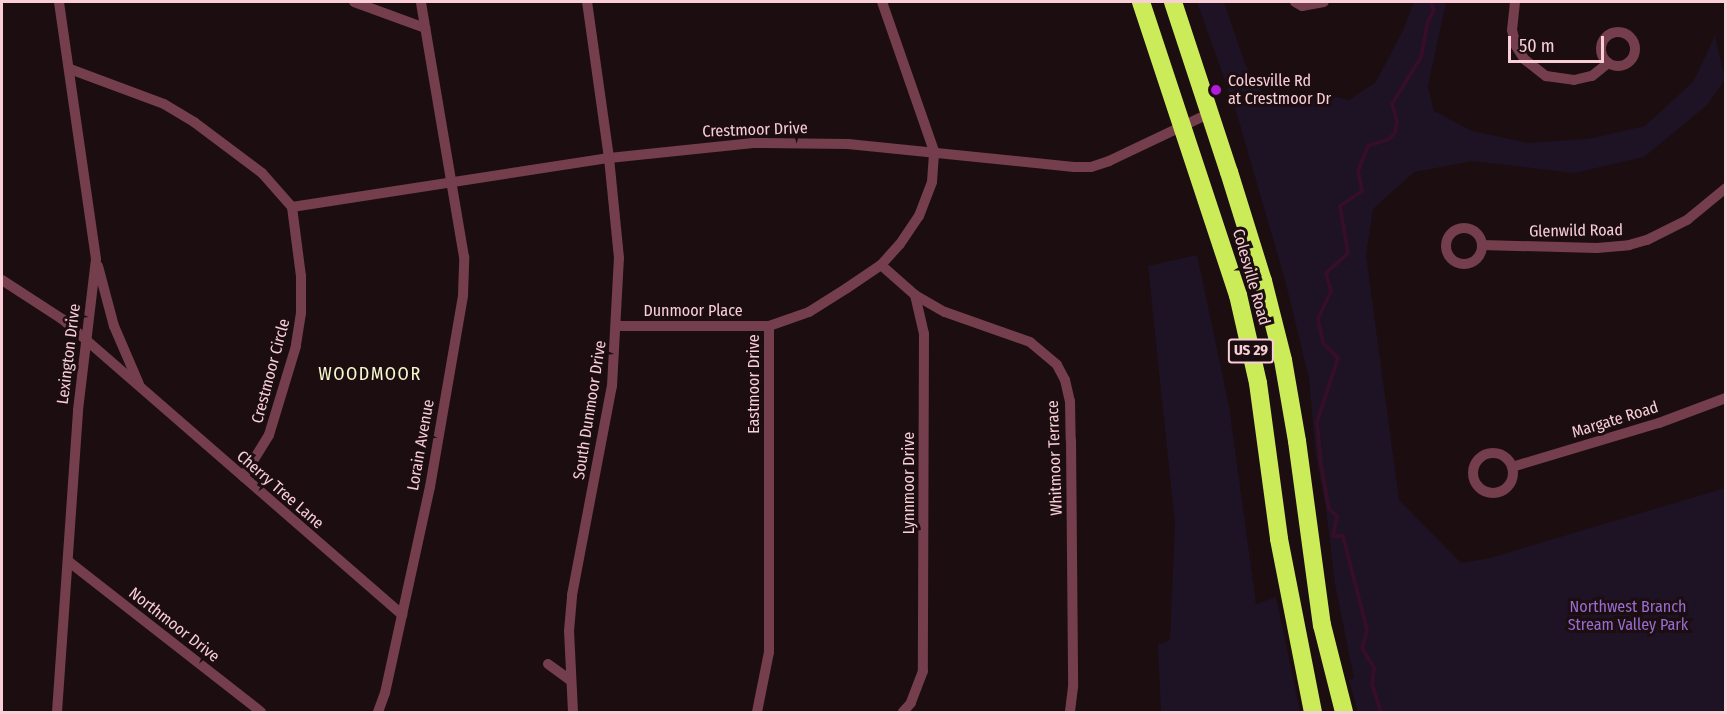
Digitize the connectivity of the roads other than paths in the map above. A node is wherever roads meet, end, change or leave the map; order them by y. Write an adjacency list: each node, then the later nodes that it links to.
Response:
1 (59, 2): 13 (street, Lexington Drive)
2 (354, 2): 11 (street)
3 (421, 2): 11 (street, Lorain Avenue)
4 (587, 2): 17 (street, South Dunmoor Drive)
5 (882, 2): 16 (street, Eastmoor Drive)
6 (1141, 2): 15 (highway, Colesville Road / US 29)
7 (1173, 2): 14 (highway, Colesville Road / US 29)
8 (1295, 2): 9 (street)
9 (1324, 2)
10 (1515, 2): 12 (street)
11 (425, 28): 18 (street, Lorain Avenue)
12 (1608, 63)
13 (70, 69): 20 (street); 22 (street, Lexington Drive)
14 (1210, 113): 15 (street, Crestmoor Drive); 45 (highway, Colesville Road / US 29)
15 (1183, 124): 16 (street, Crestmoor Drive); 44 (highway, Colesville Road / US 29)
16 (934, 151): 17 (street, Crestmoor Drive); 23 (street, Eastmoor Drive)
17 (609, 158): 18 (street, Crestmoor Drive); 26 (street, South Dunmoor Drive)
18 (451, 183): 20 (street, Crestmoor Drive); 34 (street, Lorain Avenue)
19 (1725, 188): 21 (street, Glenwild Road)
20 (292, 207): 32 (street, Crestmoor Circle)
21 (1482, 246)
22 (96, 259): 28 (street, Lexington Drive); 29 (street, Cherry Tree Lane)
23 (880, 265): 25 (street); 27 (street, Eastmoor Drive)
24 (2, 280): 28 (street, Cherry Tree Lane)
25 (915, 295): 42 (street, Lynnmoor Drive); 43 (street, Whitmoor Terrace)
26 (618, 326): 27 (street, Dunmoor Place); 36 (street, South Dunmoor Drive)
27 (769, 326): 41 (street, Eastmoor Drive)
28 (86, 340): 29 (street, Cherry Tree Lane); 33 (street, Lexington Drive)
29 (140, 387): 32 (street, Cherry Tree Lane)
30 (1725, 398): 31 (street, Margate Road)
31 (1512, 467)
32 (243, 477): 34 (street, Cherry Tree Lane)
33 (68, 561): 37 (street, Lexington Drive); 38 (street, Northmoor Drive)
34 (402, 615): 39 (street, Lorain Avenue)
35 (548, 664): 36 (street)
36 (570, 680): 40 (street)
37 (57, 712)
38 (261, 712)
39 (378, 712)
40 (573, 712)
41 (757, 712)
42 (903, 712)
43 (1070, 712)
44 (1313, 712)
45 (1344, 712)

